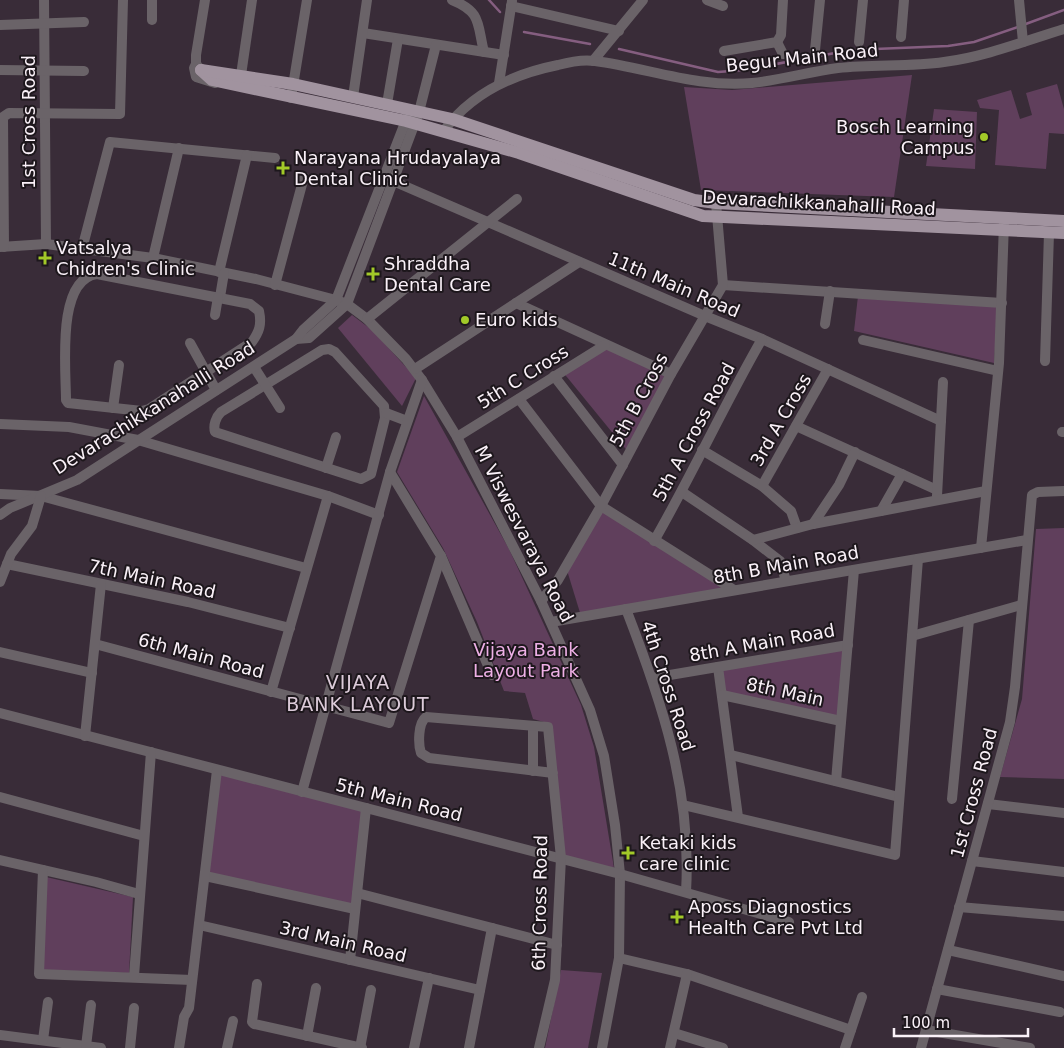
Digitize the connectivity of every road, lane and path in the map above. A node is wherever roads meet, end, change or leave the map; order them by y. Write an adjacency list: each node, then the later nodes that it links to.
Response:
1 (44, 0): 20 (street, 1st Cross Road)
2 (123, 0): 48 (street)
3 (152, 0): 18 (street)
4 (205, 0): 37 (street)
5 (252, 0): 41 (street)
6 (307, 0): 44 (street)
7 (367, 0): 24 (street)
8 (452, 0): 33 (street)
9 (643, 0): 23 (street)
10 (707, 0): 17 (street)
11 (783, 0): 27 (street)
12 (820, 0): 31 (street)
13 (863, 0): 28 (street)
14 (904, 0): 25 (street)
15 (1019, 0): 29 (street)
16 (512, 3): 23 (street); 35 (street)
17 (723, 6)
18 (152, 20)
19 (84, 22): 20 (street)
20 (44, 24): 21 (street); 39 (street, 1st Cross Road)
21 (0, 25)
22 (1064, 29): 29 (street, Begur Main Road)
23 (619, 31): 36 (street)
24 (363, 33): 26 (street); 45 (street)
25 (901, 37)
26 (398, 39): 30 (street); 47 (street)
27 (777, 42): 32 (street); 34 (street)
28 (859, 42)
29 (1023, 42): 36 (street, Begur Main Road)
30 (436, 45): 33 (street); 50 (street)
31 (815, 50)
32 (724, 51)
33 (484, 52): 35 (street)
34 (783, 54)
35 (504, 55): 43 (street)
36 (593, 61): 43 (street, Begur Main Road)
37 (198, 67): 42 (main road)
38 (0, 70): 39 (street)
39 (45, 70): 40 (street); 48 (street, 1st Cross Road)
40 (84, 71)
41 (241, 75): 42 (main road); 44 (main road)
42 (214, 78): 46 (main road)
43 (499, 83): 51 (street, Begur Main Road)
44 (294, 84): 45 (main road); 46 (street)
45 (353, 97): 47 (main road)
46 (291, 98): 50 (main road)
47 (387, 104): 50 (main road)
48 (45, 112): 49 (street); 66 (street, 1st Cross Road)
49 (3, 113): 67 (street)
50 (408, 115): 51 (main road, Devarachikkanahalli Road); 52 (main road, Devarachikkanahalli Road); 57 (street); 76 (street, Devarachikkanahalli Road)
51 (452, 120): 52 (street, Begur Main Road); 59 (main road, Devarachikkanahalli Road)
52 (443, 132): 60 (main road, Devarachikkanahalli Road)
53 (178, 148): 54 (street); 68 (street); 69 (street)
54 (247, 155): 55 (street); 71 (street)
55 (275, 158)
56 (304, 176): 73 (street)
57 (393, 181): 62 (street, 11th Main Road); 79 (street)
58 (517, 199): 62 (street)
59 (716, 203): 60 (street); 63 (main road, Devarachikkanahalli Road)
60 (716, 217): 63 (main road, Devarachikkanahalli Road); 72 (street)
61 (1064, 221): 63 (main road, Devarachikkanahalli Road)
62 (488, 222): 70 (street, 11th Main Road); 82 (street)
63 (1004, 225): 64 (main road, Devarachikkanahalli Road); 78 (street)
64 (1049, 233): 65 (main road, Devarachikkanahalli Road); 89 (street)
65 (1064, 233)
66 (46, 244): 67 (street); 68 (street)
67 (2, 247)
68 (82, 249): 69 (street)
69 (153, 258): 71 (street)
70 (579, 262): 77 (street); 81 (street, 11th Main Road)
71 (221, 273): 73 (street); 75 (street)
72 (723, 284): 74 (street); 81 (street, 5th B Cross)
73 (275, 285): 76 (street)
74 (830, 291): 78 (street); 83 (street)
75 (219, 297): 80 (street); 94 (street); 103 (street)
76 (336, 300): 79 (street); 85 (street, Devarachikkanahalli Road)
77 (516, 303): 88 (street); 92 (street)
78 (1002, 303): 95 (street)
79 (347, 304): 82 (street, M Viswesvaraya Road); 85 (street, Devarachikkanahalli Road)
80 (215, 315)
81 (704, 316): 84 (street, 11th Main Road); 96 (street, 5th B Cross)
82 (367, 319): 92 (street, M Viswesvaraya Road)
83 (825, 324)
84 (762, 339): 93 (street, 11th Main Road); 113 (street, 5th A Cross Road)
85 (296, 340): 91 (street, Devarachikkanahalli Road)
86 (862, 340): 95 (street)
87 (190, 343): 94 (street)
88 (605, 345): 96 (street); 97 (street, 5th C Cross)
89 (1045, 361)
90 (119, 365): 103 (street)
91 (254, 367): 100 (street); 101 (street, Devarachikkanahalli Road)
92 (415, 369): 98 (street, M Viswesvaraya Road)
93 (828, 369): 107 (street, 11th Main Road); 109 (street, 3rd A Cross)
94 (206, 371): 101 (street); 103 (street)
95 (998, 371): 121 (street)
96 (671, 374): 115 (street, 5th B Cross)
97 (554, 376): 102 (street, 5th C Cross); 115 (street)
98 (422, 380): 106 (street); 111 (street, M Viswesvaraya Road)
99 (943, 382): 107 (street)
100 (266, 385): 104 (street); 105 (street); 116 (street)
101 (216, 390): 112 (street, Devarachikkanahalli Road)
102 (519, 399): 111 (street, 5th C Cross); 128 (street)
103 (113, 408)
104 (280, 408)
105 (386, 413): 106 (street); 116 (street)
106 (407, 421): 117 (street)
107 (941, 421): 120 (street)
108 (0, 424): 112 (street)
109 (796, 426): 114 (street); 119 (street, 3rd A Cross)
110 (336, 437): 116 (street)
111 (457, 437): 147 (street, M Viswesvaraya Road)
112 (138, 440): 125 (street, Devarachikkanahalli Road); 126 (street)
113 (702, 450): 119 (street); 123 (street, 5th A Cross Road)
114 (856, 452): 118 (street); 132 (street)
115 (623, 465): 128 (street, 5th B Cross)
116 (326, 468)
117 (390, 472): 131 (street); 138 (street)
118 (902, 474): 120 (street); 129 (street)
119 (762, 486): 133 (street)
120 (938, 490): 127 (street)
121 (986, 491): 127 (street); 137 (street)
122 (1064, 491): 135 (street, 1st Cross Road)
123 (682, 492): 134 (street); 136 (street, 5th A Cross Road)
124 (0, 494): 125 (street)
125 (42, 496): 130 (street, Devarachikkanahalli Road); 140 (street); 141 (street)
126 (328, 496): 131 (street); 141 (street)
127 (937, 501): 129 (street)
128 (601, 506): 136 (street); 147 (street, 5th B Cross)
129 (881, 511): 132 (street)
130 (0, 515)
131 (379, 515): 163 (street)
132 (813, 524): 133 (street)
133 (797, 528): 134 (street)
134 (753, 540): 143 (street)
135 (1027, 540): 137 (street, 8th B Main Road); 148 (street, 1st Cross Road)
136 (654, 541): 146 (street)
137 (982, 548): 139 (street, 8th B Main Road)
138 (441, 556): 159 (street); 163 (street, 6th Main Road)
139 (918, 559): 142 (street, 8th B Main Road); 153 (street)
140 (7, 564): 144 (street); 145 (street, 7th Main Road)
141 (306, 568): 152 (street)
142 (854, 570): 143 (street, 8th B Main Road); 155 (street)
143 (786, 581): 146 (street, 8th B Main Road)
144 (0, 582)
145 (101, 584): 152 (street, 7th Main Road); 154 (street)
146 (734, 590): 149 (street, 8th B Main Road)
147 (541, 601): 151 (street, M Viswesvaraya Road)
148 (1021, 605): 150 (street); 178 (street, 1st Cross Road)
149 (626, 609): 151 (street, 8th B Main Road); 160 (street, 4th Cross Road)
150 (969, 620): 153 (street); 177 (street)
151 (551, 622): 189 (street, M Viswesvaraya Road)
152 (290, 628): 161 (street)
153 (912, 636): 176 (street)
154 (95, 644): 158 (street); 161 (street, 6th Main Road)
155 (848, 645): 157 (street, 8th A Main Road); 165 (street)
156 (0, 652): 158 (street)
157 (718, 667): 160 (street, 8th A Main Road); 162 (street)
158 (92, 673): 167 (street)
159 (492, 675)
160 (652, 678): 179 (street, 4th Cross Road)
161 (271, 692): 163 (street, 6th Main Road)
162 (722, 695): 165 (street, 8th Main); 169 (street)
163 (327, 706): 174 (street)
164 (0, 713): 167 (street, 5th Main Road)
165 (842, 721): 173 (street)
166 (534, 726): 171 (street); 171 (street); 172 (street, 6th Cross Road)
167 (85, 736): 168 (street, 5th Main Road)
168 (151, 752): 170 (street, 5th Main Road); 183 (street)
169 (731, 755): 173 (street); 182 (street)
170 (217, 770): 174 (street, 5th Main Road); 190 (street)
171 (533, 771): 172 (street)
172 (553, 773): 184 (street, 6th Cross Road)
173 (836, 781): 176 (street)
174 (302, 792): 180 (street, 5th Main Road)
175 (0, 797): 183 (street)
176 (899, 797): 182 (street)
177 (952, 799)
178 (988, 804): 181 (street); 186 (street, 1st Cross Road)
179 (683, 806): 182 (street); 191 (street, 4th Cross Road)
180 (366, 808): 184 (street, 5th Main Road); 192 (street)
181 (1064, 813)
182 (738, 817)
183 (144, 836): 193 (street)
184 (561, 858): 189 (street, 5th Main Road); 200 (street, 6th Cross Road)
185 (0, 860): 187 (street)
186 (972, 861): 188 (street); 194 (street, 1st Cross Road)
187 (43, 870): 193 (street); 205 (street)
188 (1064, 872)
189 (620, 874): 191 (street, 5th Main Road); 202 (street, M Viswesvaraya Road)
190 (205, 876): 195 (street); 198 (street)
191 (686, 892): 197 (street, 5th Main Road)
192 (357, 893): 195 (street); 199 (street)
193 (139, 894): 205 (street)
194 (959, 907): 196 (street); 201 (street, 1st Cross Road)
195 (356, 909): 203 (street)
196 (1064, 916)
197 (789, 922)
198 (199, 925): 203 (street, 3rd Main Road); 208 (street)
199 (492, 928): 200 (street); 213 (street)
200 (557, 945): 234 (street, 6th Cross Road)
201 (948, 950): 206 (street); 211 (street, 1st Cross Road)
202 (619, 958): 204 (street); 235 (street, M Viswesvaraya Road)
203 (350, 960): 207 (street, 3rd Main Road)
204 (687, 974): 220 (street); 222 (street)
205 (134, 976): 208 (street)
206 (1064, 976)
207 (429, 978): 213 (street, 3rd Main Road); 232 (street)
208 (192, 980): 229 (street)
209 (257, 984): 224 (street)
210 (316, 988): 224 (street)
211 (937, 989): 218 (street); 221 (street, 1st Cross Road)
212 (371, 990): 231 (street)
213 (480, 990): 233 (street)
214 (862, 997): 220 (street)
215 (48, 1002): 225 (street)
216 (91, 1005): 226 (street)
217 (134, 1008): 228 (street)
218 (1060, 1012)
219 (233, 1021): 230 (street)
220 (851, 1030): 238 (street)
221 (926, 1030): 239 (street, 1st Cross Road); 240 (street)
222 (674, 1033): 236 (street); 237 (street)
223 (0, 1035): 225 (street)
224 (307, 1036): 231 (street)
225 (43, 1040): 226 (street)
226 (86, 1046): 227 (street)
227 (100, 1048)
228 (130, 1048)
229 (179, 1048)
230 (227, 1048)
231 (361, 1048)
232 (414, 1048)
233 (469, 1048)
234 (539, 1048)
235 (602, 1048)
236 (670, 1048)
237 (723, 1048)
238 (845, 1048)
239 (921, 1048)
240 (1030, 1048)

